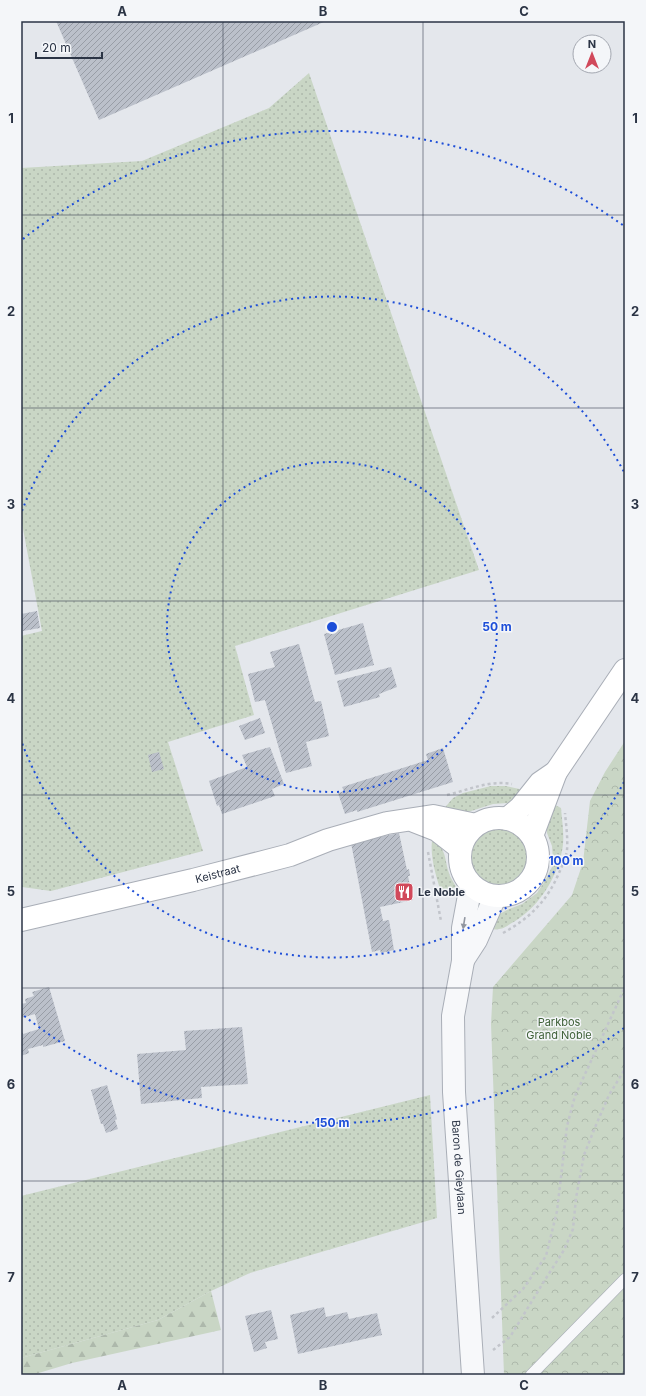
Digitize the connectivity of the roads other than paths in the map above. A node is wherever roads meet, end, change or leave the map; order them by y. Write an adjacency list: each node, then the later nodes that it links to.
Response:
1 (625, 670): 2 (street)
2 (541, 793): 3 (street); 6 (street)
3 (507, 819): 5 (street); 6 (street)
4 (420, 823): 5 (street, Keistraat); 7 (street); 10 (street, Keistraat)
5 (476, 825): 7 (street)
6 (532, 836): 9 (street)
7 (460, 848): 8 (street)
8 (471, 885): 9 (street); 11 (street, Baron de Gieylaan, one-way to 11)
9 (495, 897): 11 (street, Baron de Gieylaan)
10 (21, 920)
11 (472, 930): 13 (street, Baron de Gieylaan)
12 (625, 1279): 14 (lane)
13 (473, 1371)
14 (531, 1375)

